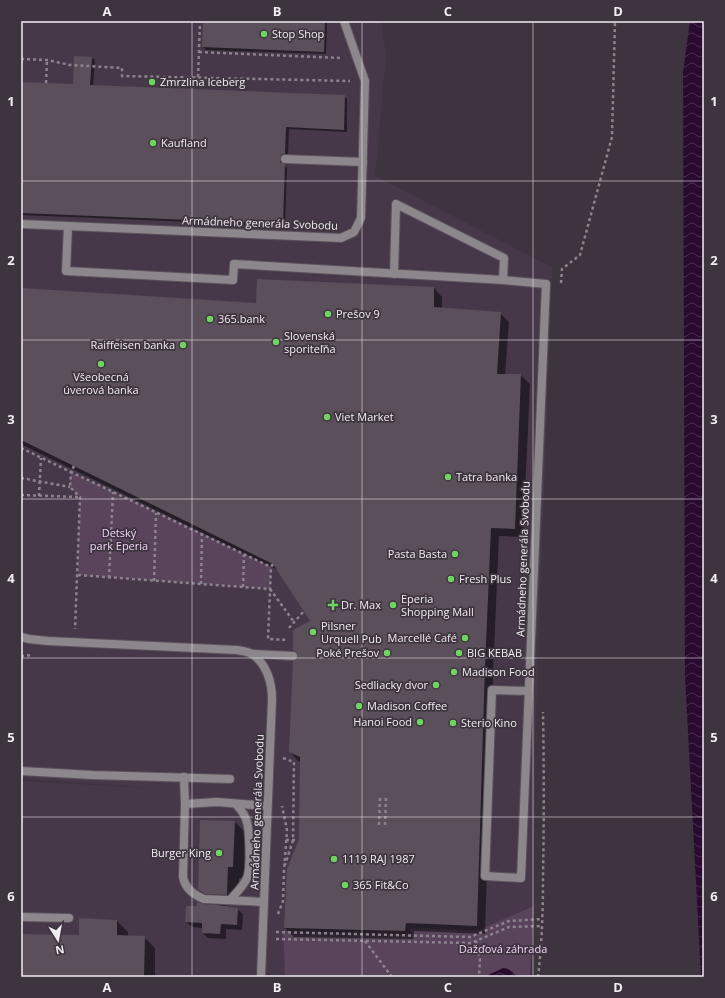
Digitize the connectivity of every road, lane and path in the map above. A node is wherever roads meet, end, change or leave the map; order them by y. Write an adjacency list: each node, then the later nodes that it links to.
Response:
1 (200, 21): 4 (path)
2 (344, 21): 5 (lane, Armádneho generála Svobodu)
3 (615, 21): 17 (path)
4 (199, 52): 5 (path); 8 (path)
5 (357, 58): 9 (lane, Armádneho generála Svobodu)
6 (21, 59): 7 (path)
7 (47, 60): 8 (path); 10 (path)
8 (198, 77): 9 (path)
9 (365, 81): 12 (lane, Armádneho generála Svobodu)
10 (46, 83)
11 (285, 160): 12 (lane)
12 (363, 162): 14 (lane, Armádneho generála Svobodu)
13 (21, 224): 14 (lane, Armádneho generála Svobodu)
14 (68, 226): 15 (lane)
15 (394, 274): 16 (lane); 16 (lane)
16 (503, 280): 44 (lane, Armádneho generála Svobodu)
17 (561, 285)
18 (21, 448): 19 (path)
19 (41, 458): 21 (path); 23 (path)
20 (74, 466): 21 (path)
21 (71, 472): 24 (path); 25 (path)
22 (21, 478): 23 (path)
23 (40, 482): 24 (path); 27 (path)
24 (70, 487): 28 (path)
25 (113, 492): 29 (path); 32 (path)
26 (21, 495): 27 (path)
27 (39, 496): 28 (path)
28 (80, 497): 32 (path)
29 (156, 513): 30 (path); 33 (path)
30 (202, 534): 31 (path); 34 (path)
31 (244, 555): 35 (path); 36 (path)
32 (109, 578): 33 (path)
33 (154, 581): 34 (path)
34 (201, 584): 35 (path)
35 (243, 587): 36 (path)
36 (270, 589): 38 (path); 41 (path)
37 (304, 611): 38 (path)
38 (294, 622): 39 (path)
39 (290, 628)
40 (24, 639): 42 (lane)
41 (289, 640)
42 (252, 654): 43 (lane); 55 (lane, Armádneho generála Svobodu)
43 (293, 656)
44 (529, 691): 44 (lane, Armádneho generála Svobodu)
45 (543, 709): 66 (path)
46 (284, 758): 59 (path)
47 (21, 771): 48 (lane)
48 (184, 777): 49 (lane); 52 (lane)
49 (230, 778)
50 (380, 797): 56 (path)
51 (386, 797): 57 (path)
52 (185, 804): 53 (lane); 62 (lane)
53 (236, 804): 55 (lane); 62 (lane)
54 (282, 804): 58 (path)
55 (268, 806): 63 (lane, Armádneho generála Svobodu)
56 (379, 825)
57 (385, 825)
58 (286, 840): 59 (path); 61 (path)
59 (293, 840): 60 (path); 61 (path)
60 (298, 840)
61 (284, 870): 67 (path)
62 (230, 900): 63 (lane)
63 (264, 902): 73 (lane, Armádneho generála Svobodu)
64 (21, 917): 65 (lane)
65 (69, 918)
66 (542, 919): 69 (path); 70 (path)
67 (277, 920)
68 (276, 926): 70 (path)
69 (542, 926): 72 (path); 76 (path)
70 (276, 932): 71 (path)
71 (365, 941): 72 (path); 74 (path)
72 (476, 941): 75 (path)
73 (261, 977)
74 (392, 977)
75 (479, 977)
76 (538, 977)

